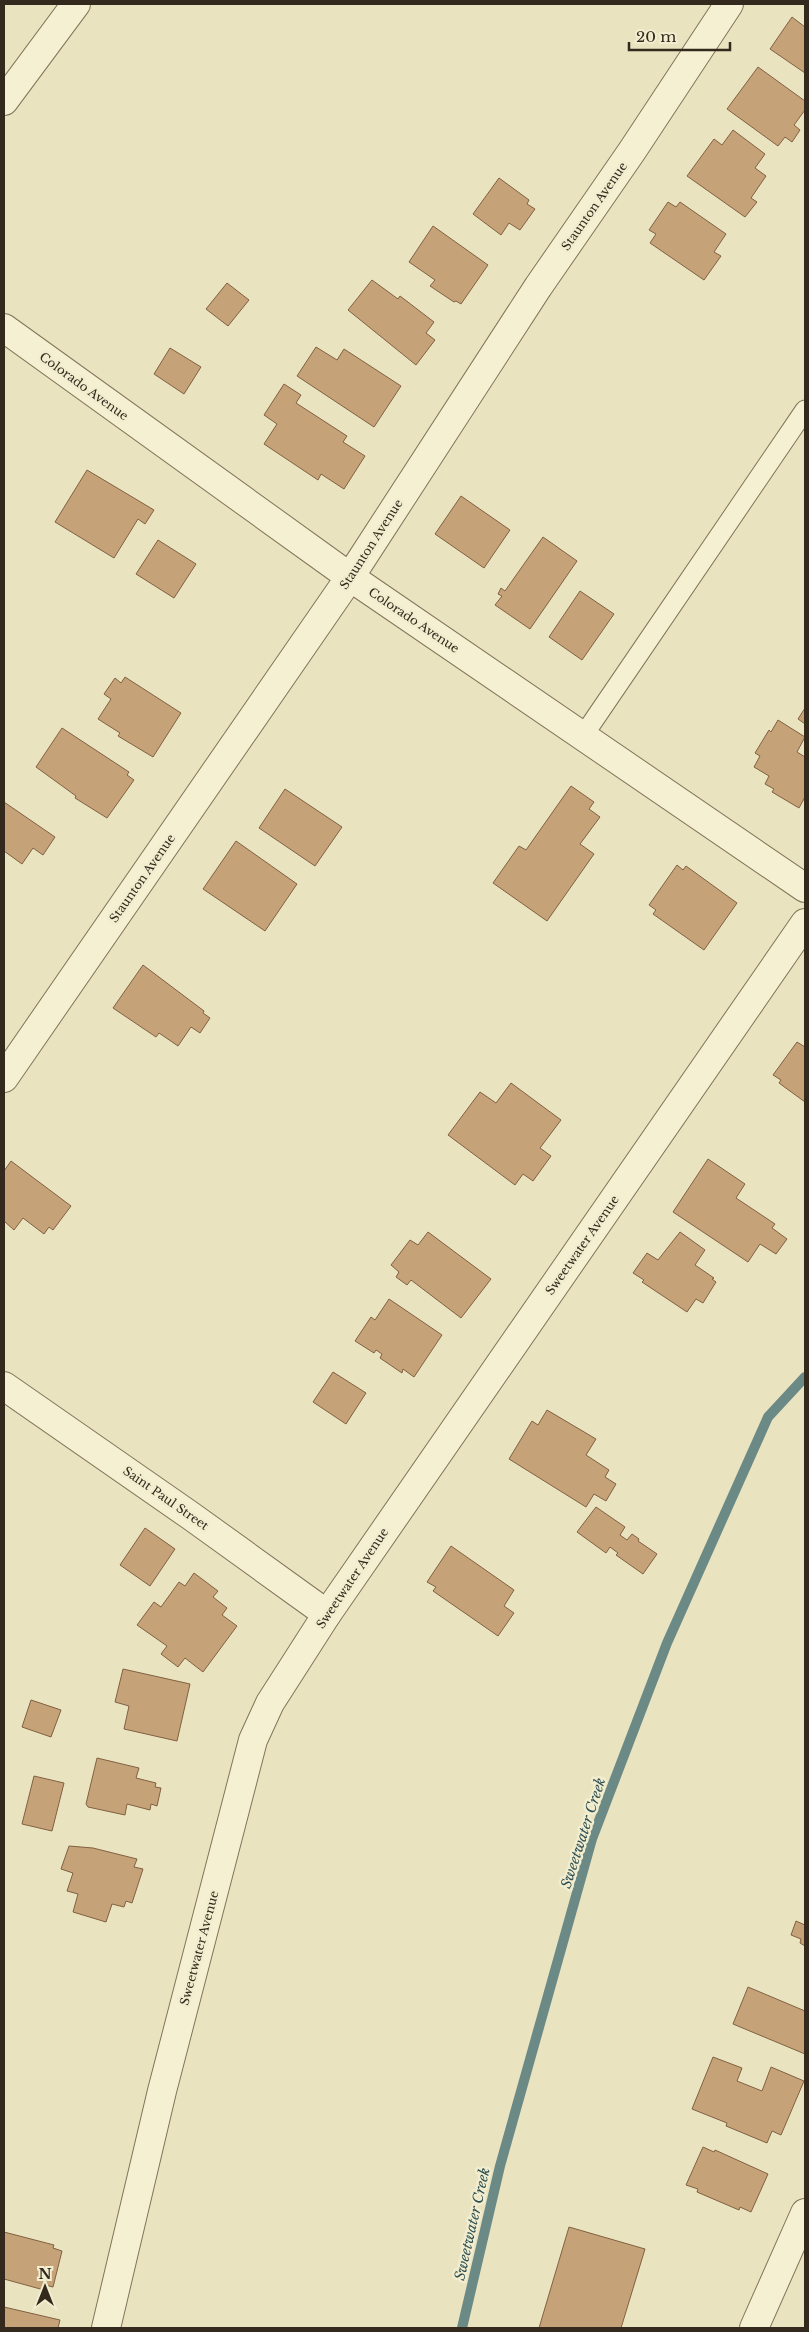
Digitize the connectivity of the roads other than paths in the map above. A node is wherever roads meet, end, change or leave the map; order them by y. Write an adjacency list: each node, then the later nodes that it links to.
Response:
1 (76, 4): 3 (street)
2 (729, 4): 6 (street, Staunton Avenue)
3 (4, 101)
4 (4, 328): 6 (street, Colorado Avenue)
5 (805, 410): 7 (lane)
6 (350, 577): 7 (street, Colorado Avenue); 10 (street, Staunton Avenue)
7 (583, 736): 8 (street, Colorado Avenue)
8 (805, 888)
9 (805, 924): 12 (street, Sweetwater Avenue)
10 (4, 1078)
11 (4, 1386): 12 (street, Saint Paul Street)
12 (326, 1614): 14 (street, Sweetwater Avenue)
13 (805, 2213): 15 (street)
14 (106, 2328)
15 (754, 2328)

